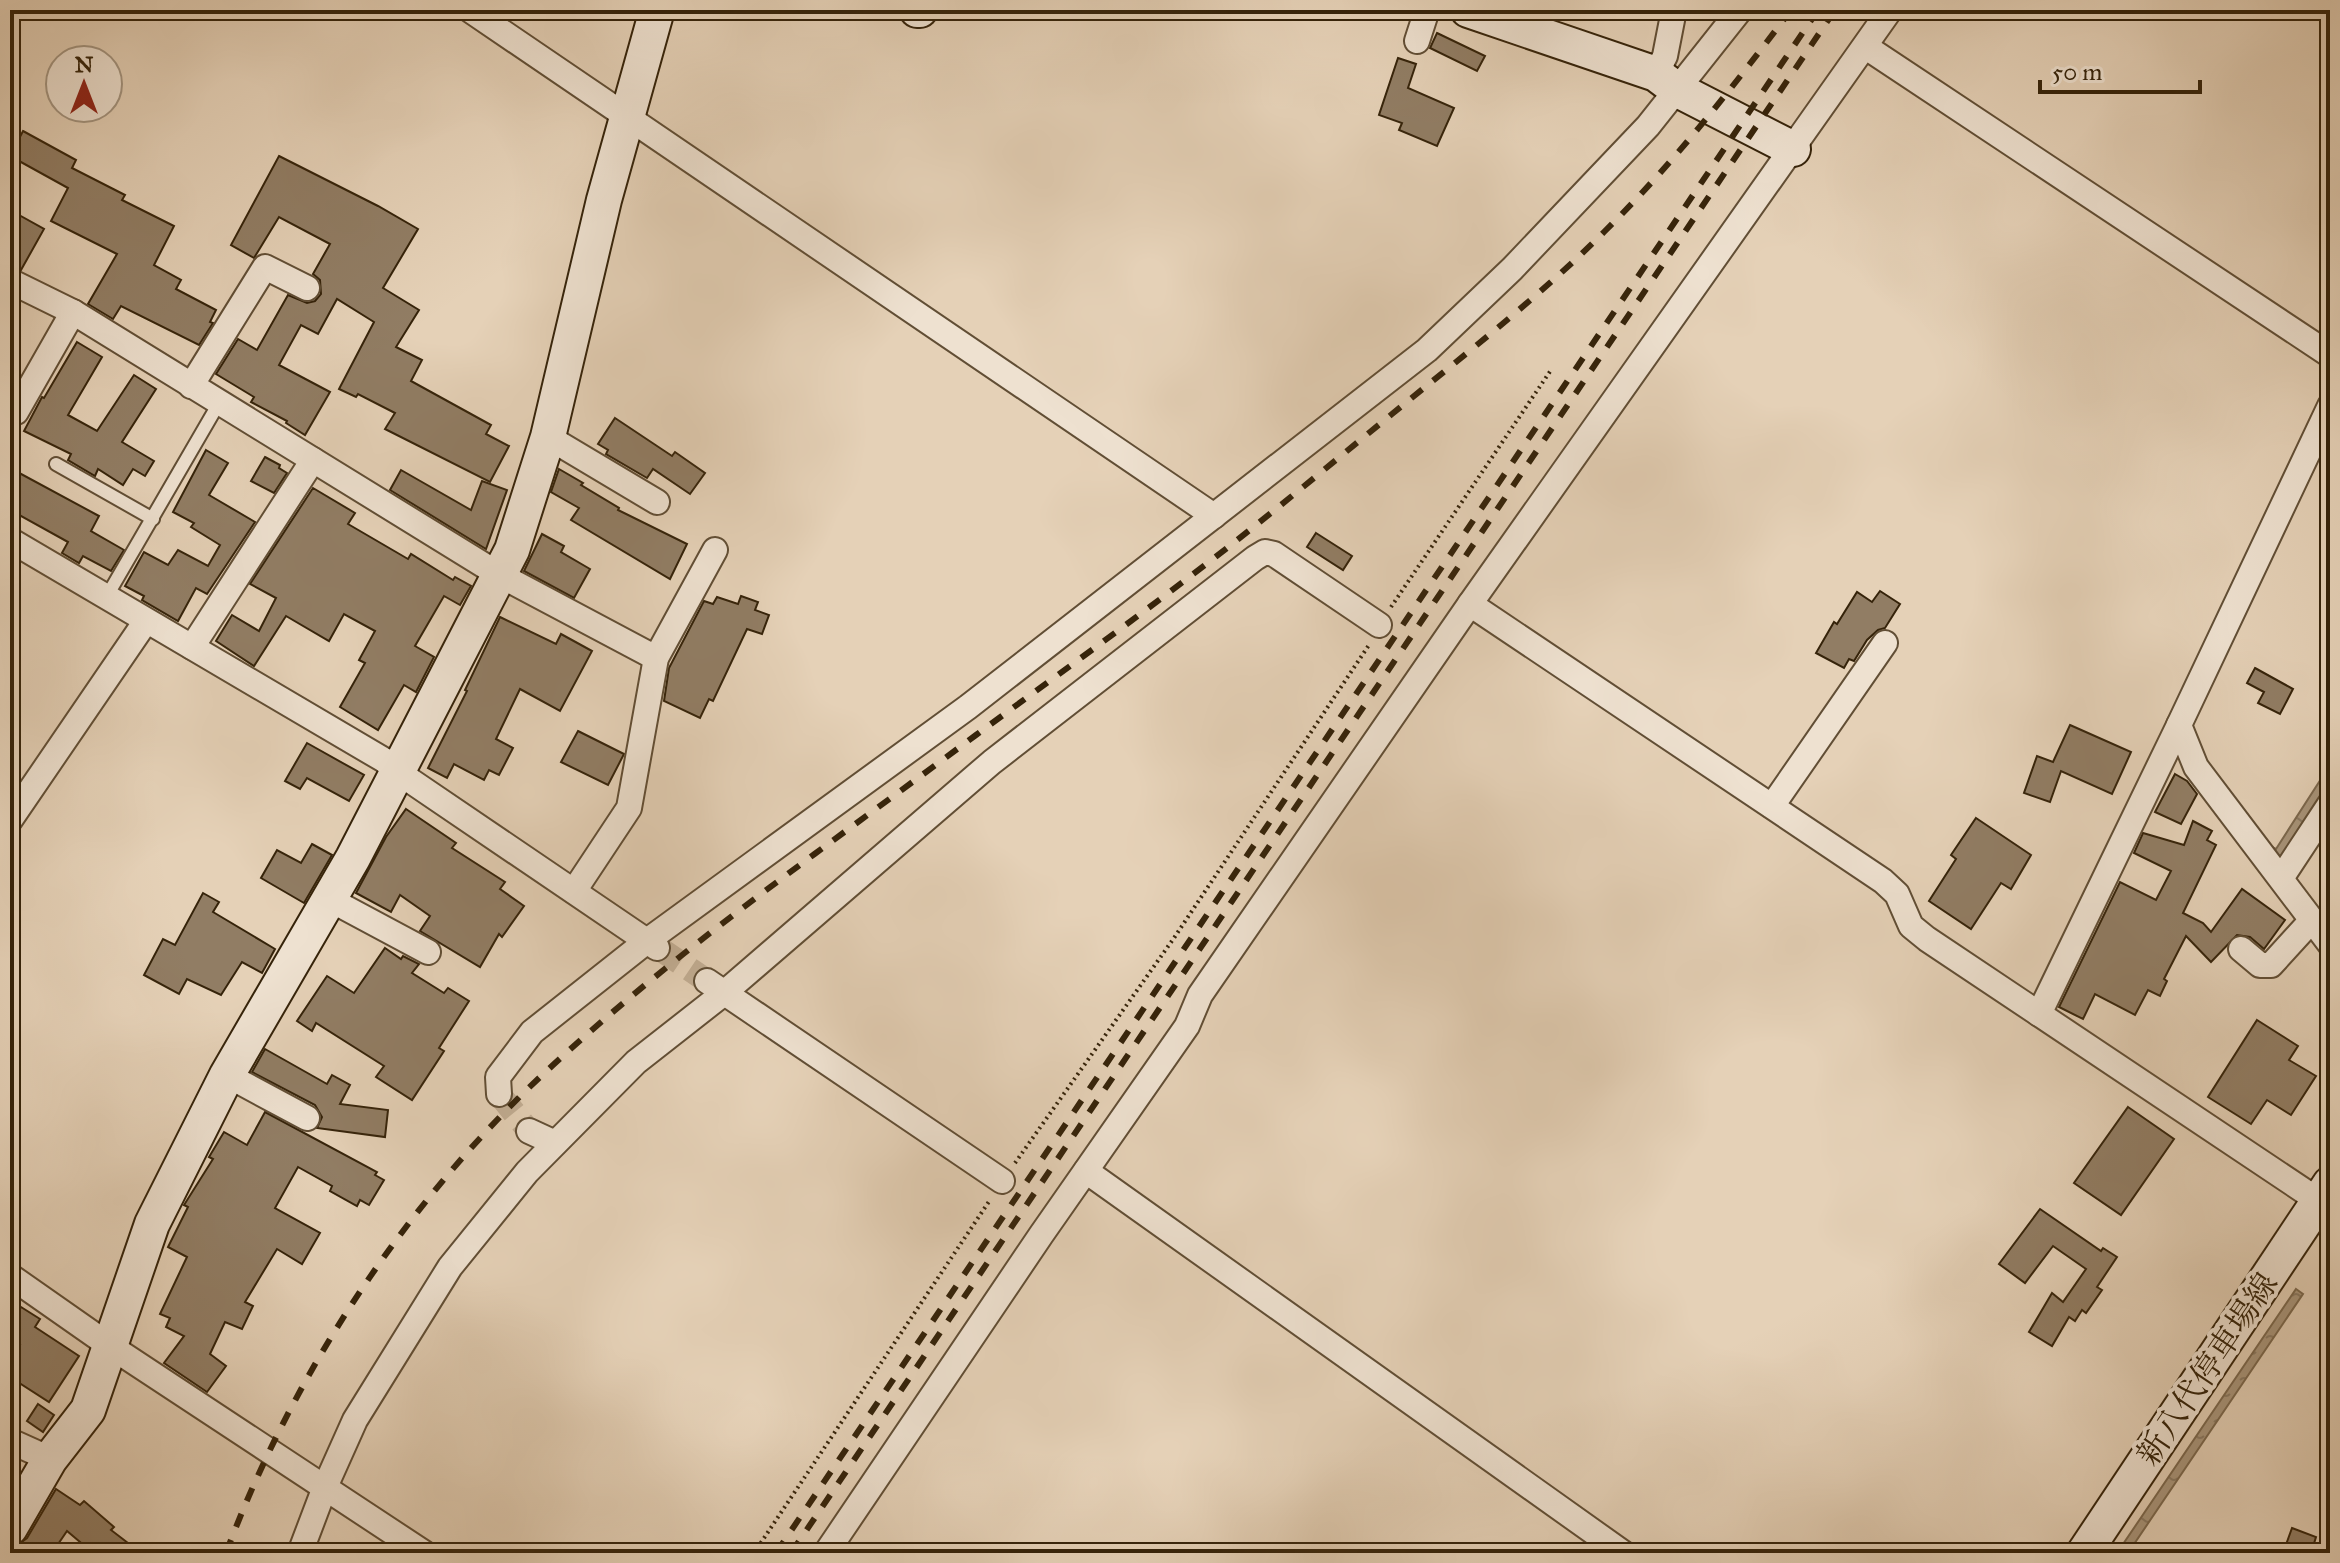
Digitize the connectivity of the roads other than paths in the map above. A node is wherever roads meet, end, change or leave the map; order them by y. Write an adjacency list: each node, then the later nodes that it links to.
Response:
1 (470, 10): 11 (street)
2 (657, 10): 11 (street)
3 (1427, 10): 8 (street)
4 (1468, 10): 10 (street)
5 (1674, 10): 10 (street)
6 (1740, 10): 10 (street)
7 (1890, 10): 9 (street)
8 (1417, 41)
9 (1866, 47): 12 (street); 16 (street)
10 (1666, 82): 12 (street); 25 (street)
11 (627, 115): 21 (street); 25 (street)
12 (1793, 149): 31 (street)
13 (10, 281): 15 (street)
14 (307, 288): 17 (street)
15 (73, 312): 17 (street); 20 (street)
16 (2330, 355)
17 (191, 386): 18 (street)
18 (219, 403): 22 (street); 26 (lane)
19 (2330, 406): 37 (street)
20 (16, 412)
21 (548, 437): 24 (street); 29 (street)
22 (313, 460): 29 (street); 35 (street)
23 (56, 464): 26 (lane)
24 (657, 502)
25 (1214, 516): 47 (street)
26 (153, 519): 30 (lane)
27 (10, 540): 30 (street)
28 (715, 550): 36 (street)
29 (498, 574): 36 (street); 38 (street)
30 (107, 596): 32 (street)
31 (1470, 604): 40 (street); 57 (street)
32 (146, 621): 35 (street); 41 (street)
33 (1379, 625): 50 (street)
34 (1885, 643): 40 (street)
35 (192, 647): 38 (street)
36 (656, 658): 43 (street)
37 (2179, 725): 42 (street); 51 (street)
38 (399, 770): 43 (street); 44 (street)
39 (2330, 804): 42 (street)
40 (1772, 806): 51 (street)
41 (10, 820)
42 (2282, 877): 45 (street)
43 (574, 891): 47 (street)
44 (329, 899): 49 (street); 52 (street)
45 (2312, 920): 46 (street); 48 (street)
46 (2330, 944)
47 (654, 945): 53 (street)
48 (2241, 949)
49 (428, 952)
50 (715, 987): 56 (street); 58 (street)
51 (2039, 1014): 59 (street)
52 (227, 1075): 54 (street); 61 (street)
53 (499, 1094)
54 (307, 1118)
55 (529, 1131): 56 (street)
56 (555, 1143): 64 (street)
57 (1086, 1171): 68 (street); 69 (street)
58 (1002, 1181)
59 (2326, 1195): 70 (street, 新八代停車場線)
60 (10, 1276): 61 (street)
61 (110, 1346): 63 (street); 64 (street)
62 (10, 1441): 63 (street)
63 (50, 1459): 65 (street)
64 (325, 1487): 66 (street); 67 (street)
65 (10, 1528)
66 (300, 1553)
67 (424, 1553)
68 (826, 1553)
69 (1623, 1553)
70 (2084, 1553)

